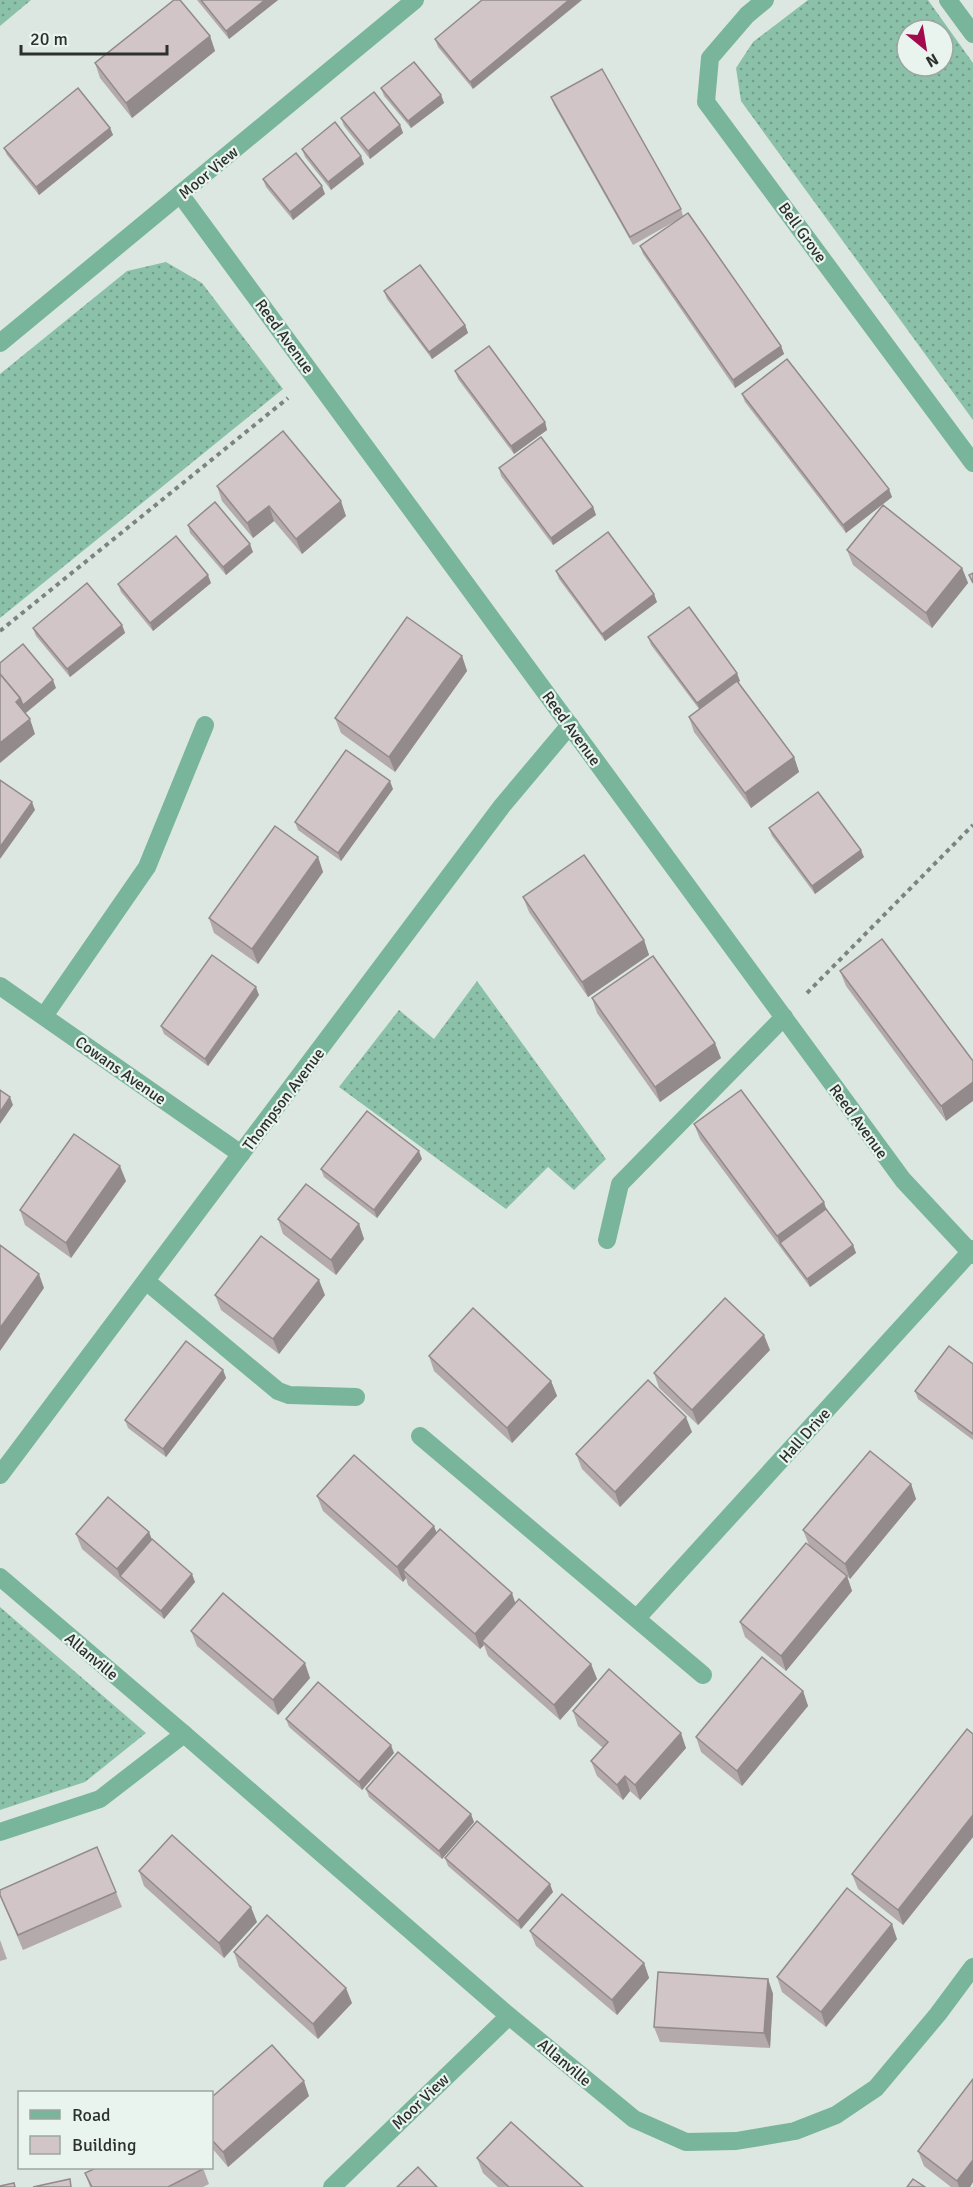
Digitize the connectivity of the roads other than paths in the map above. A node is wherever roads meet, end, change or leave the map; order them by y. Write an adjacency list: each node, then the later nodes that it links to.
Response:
1 (415, 0): 5 (street, Moor View)
2 (765, 0): 7 (street, Bell Grove)
3 (948, 0): 4 (street)
4 (973, 34)
5 (180, 194): 6 (street, Moor View); 9 (street, Reed Avenue)
6 (0, 343)
7 (973, 463)
8 (205, 725): 11 (street)
9 (570, 725): 12 (street, Reed Avenue); 13 (street, Thompson Avenue)
10 (0, 986): 11 (street, Cowans Avenue)
11 (44, 1017): 13 (street, Cowans Avenue)
12 (784, 1017): 14 (street); 15 (street, Reed Avenue)
13 (241, 1154): 16 (street, Thompson Avenue)
14 (607, 1240)
15 (972, 1252): 21 (street, Hall Drive)
16 (146, 1281): 17 (street); 19 (street, Thompson Avenue)
17 (356, 1397)
18 (420, 1436): 21 (street)
19 (0, 1475)
20 (0, 1577): 23 (street, Allanville)
21 (637, 1618): 22 (street)
22 (703, 1675)
23 (184, 1734): 24 (street); 26 (street, Allanville)
24 (0, 1832)
25 (973, 1967): 26 (street, Allanville)
26 (509, 2016): 27 (street, Moor View)
27 (332, 2187)

